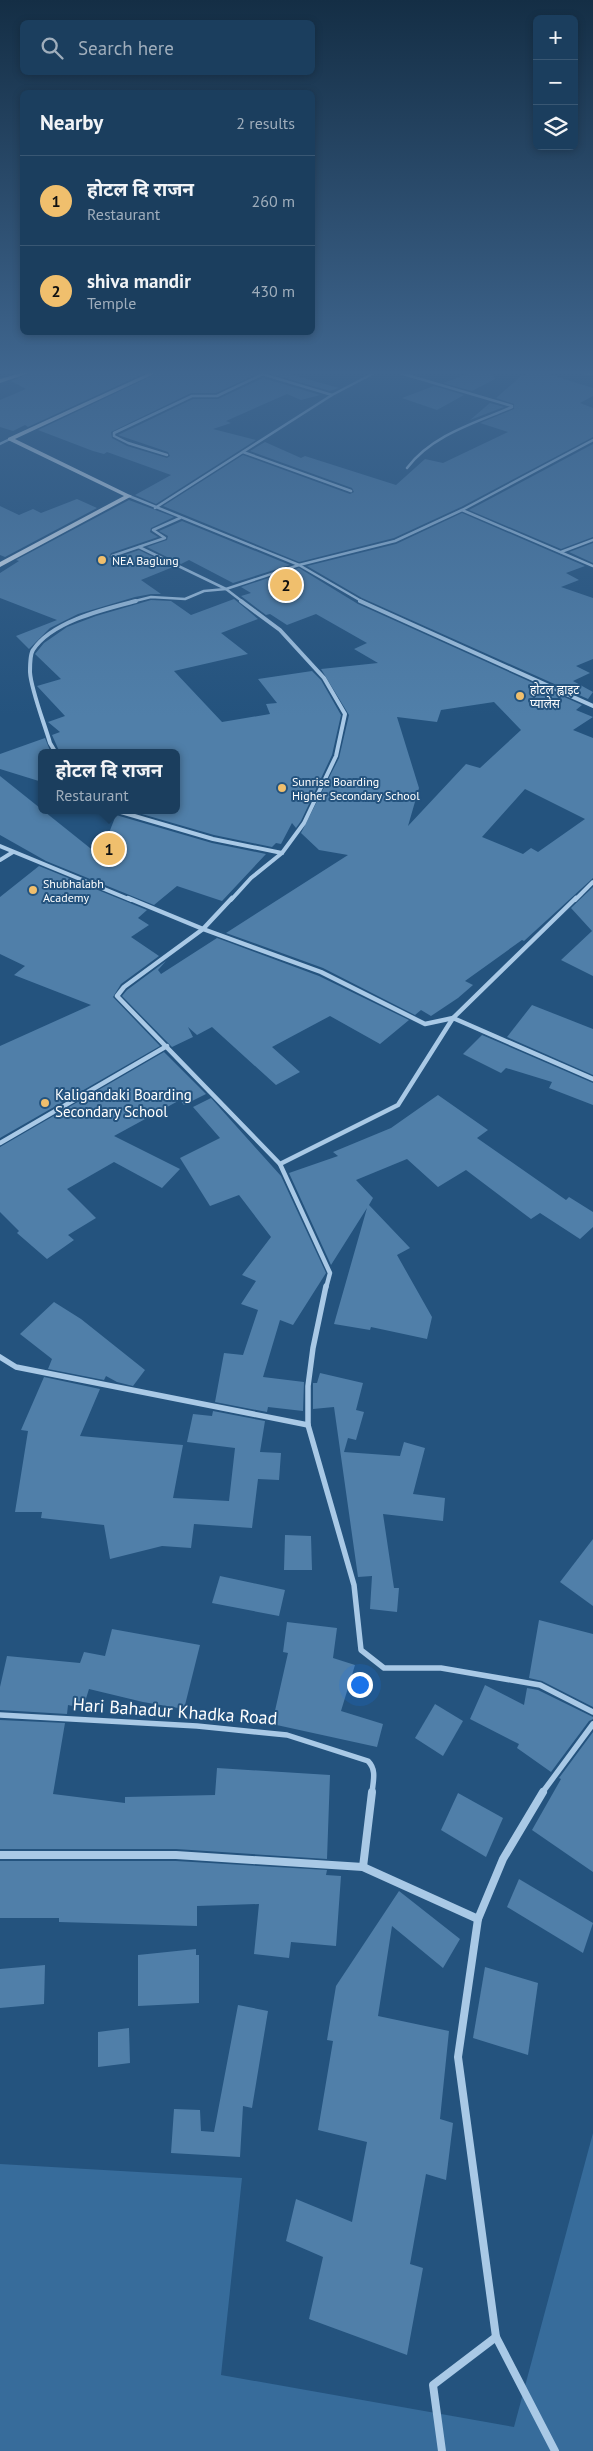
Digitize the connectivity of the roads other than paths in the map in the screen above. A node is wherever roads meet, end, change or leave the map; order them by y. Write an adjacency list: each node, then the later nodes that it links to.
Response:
1 (111, 487): 6 (main road)
2 (187, 487): 7 (street)
3 (342, 487): 5 (street)
4 (504, 487): 8 (street)
5 (352, 491)
6 (129, 496): 7 (street); 14 (main road)
7 (155, 508): 9 (street)
8 (462, 510): 12 (street); 15 (street)
9 (180, 518): 11 (street); 15 (street)
10 (593, 540): 12 (street)
11 (139, 547): 13 (street); 17 (street)
12 (561, 552): 16 (street)
13 (112, 556)
14 (0, 565)
15 (299, 565): 17 (street); 18 (street)
16 (593, 566)
17 (226, 589): 19 (street); 23 (street)
18 (593, 706)
19 (54, 749)
20 (128, 814): 23 (street)
21 (0, 846): 22 (street)
22 (13, 852): 24 (street); 26 (street)
23 (282, 853): 26 (street)
24 (0, 860)
25 (593, 882): 27 (street)
26 (203, 929): 27 (street); 28 (street)
27 (453, 1018): 29 (street); 31 (street)
28 (167, 1046): 30 (street); 31 (street)
29 (593, 1080)
30 (0, 1143)
31 (280, 1164): 33 (street)
32 (0, 1357): 33 (street)
33 (308, 1425): 34 (street)
34 (593, 1712)
35 (0, 1715): 38 (street, Hari Bahadur Khadka Road)
36 (593, 1724): 39 (street)
37 (0, 1855): 38 (street)
38 (364, 1867): 39 (street)
39 (478, 1919): 40 (street)
40 (496, 2337): 41 (street); 42 (street)
41 (442, 2451)
42 (555, 2451)

